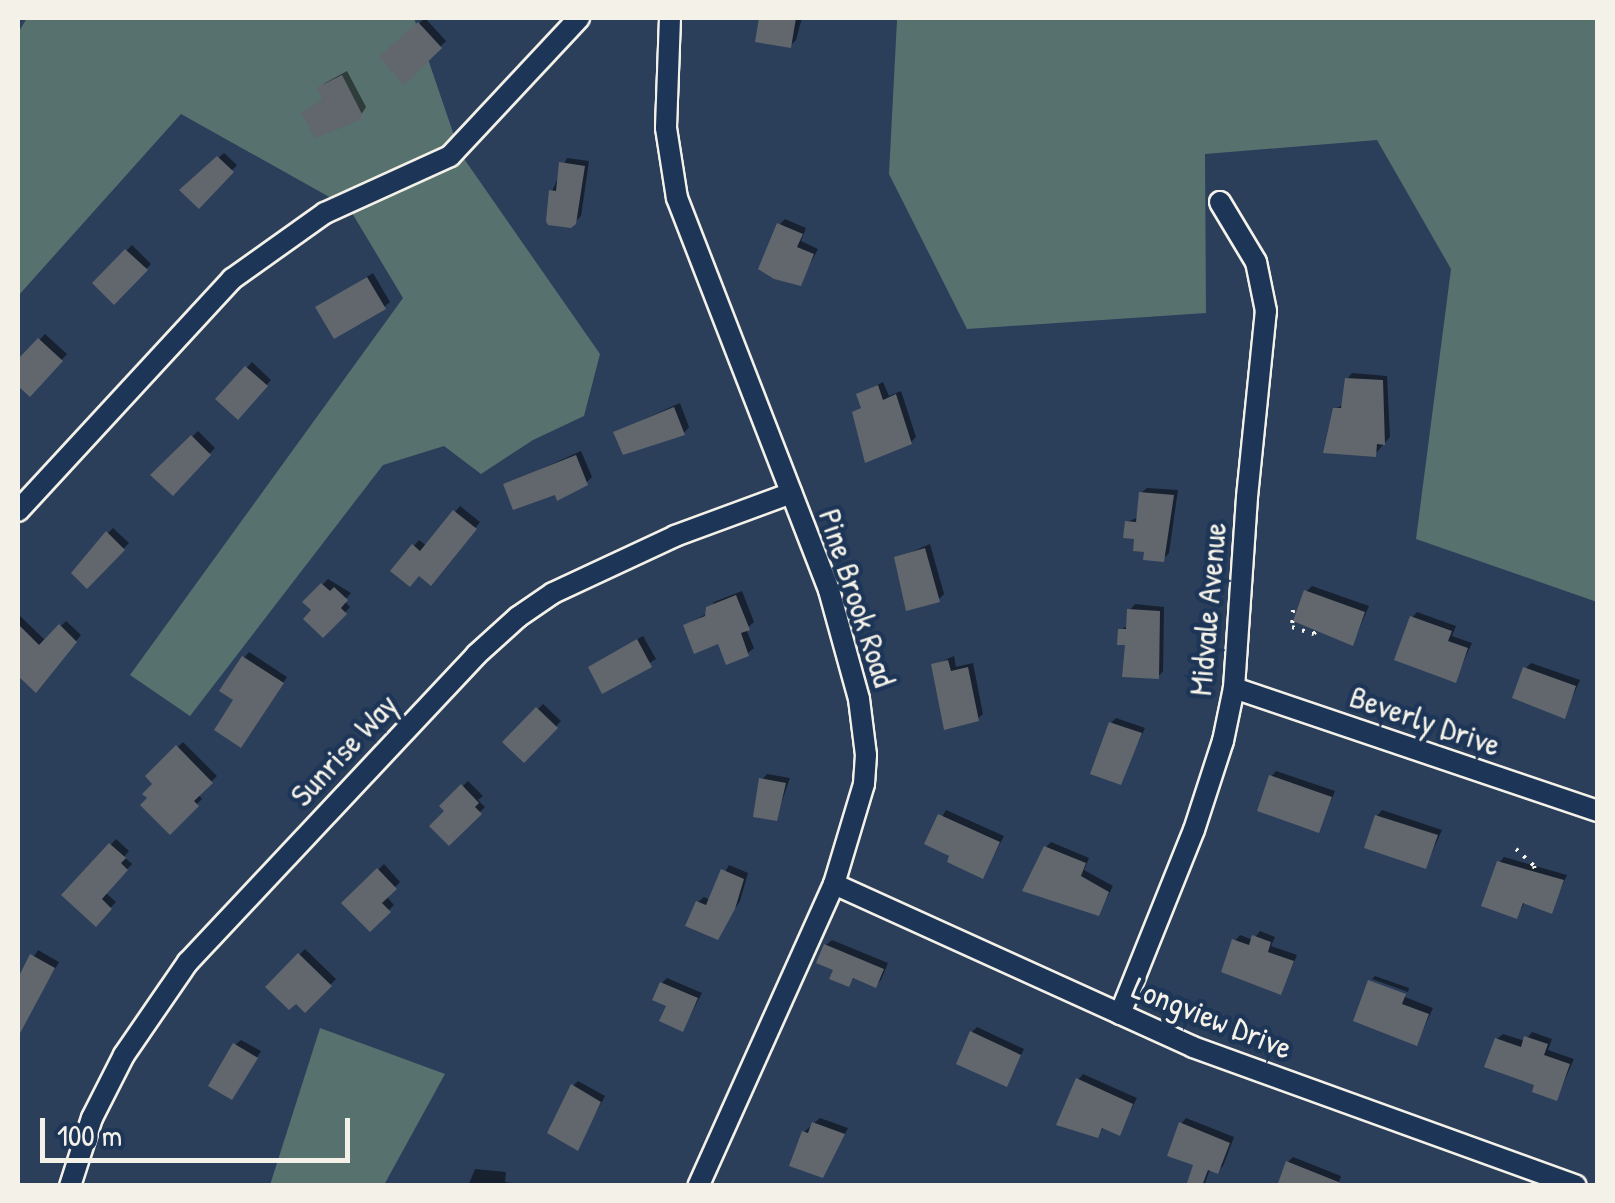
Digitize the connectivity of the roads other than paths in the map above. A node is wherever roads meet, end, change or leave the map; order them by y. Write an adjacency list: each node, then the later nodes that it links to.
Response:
1 (578, 18): 5 (street)
2 (670, 18): 4 (street, Pine Brook Road)
3 (1220, 202): 6 (street, Midvale Avenue)
4 (791, 493): 8 (street, Pine Brook Road); 10 (street, Sunrise Way)
5 (18, 510)
6 (1234, 688): 7 (street, Beverly Drive); 9 (street, Midvale Avenue)
7 (1598, 811)
8 (834, 884): 9 (street, Longview Drive); 11 (street, Pine Brook Road)
9 (1120, 1014): 12 (street, Longview Drive)
10 (70, 1186)
11 (698, 1186)
12 (1576, 1186)

